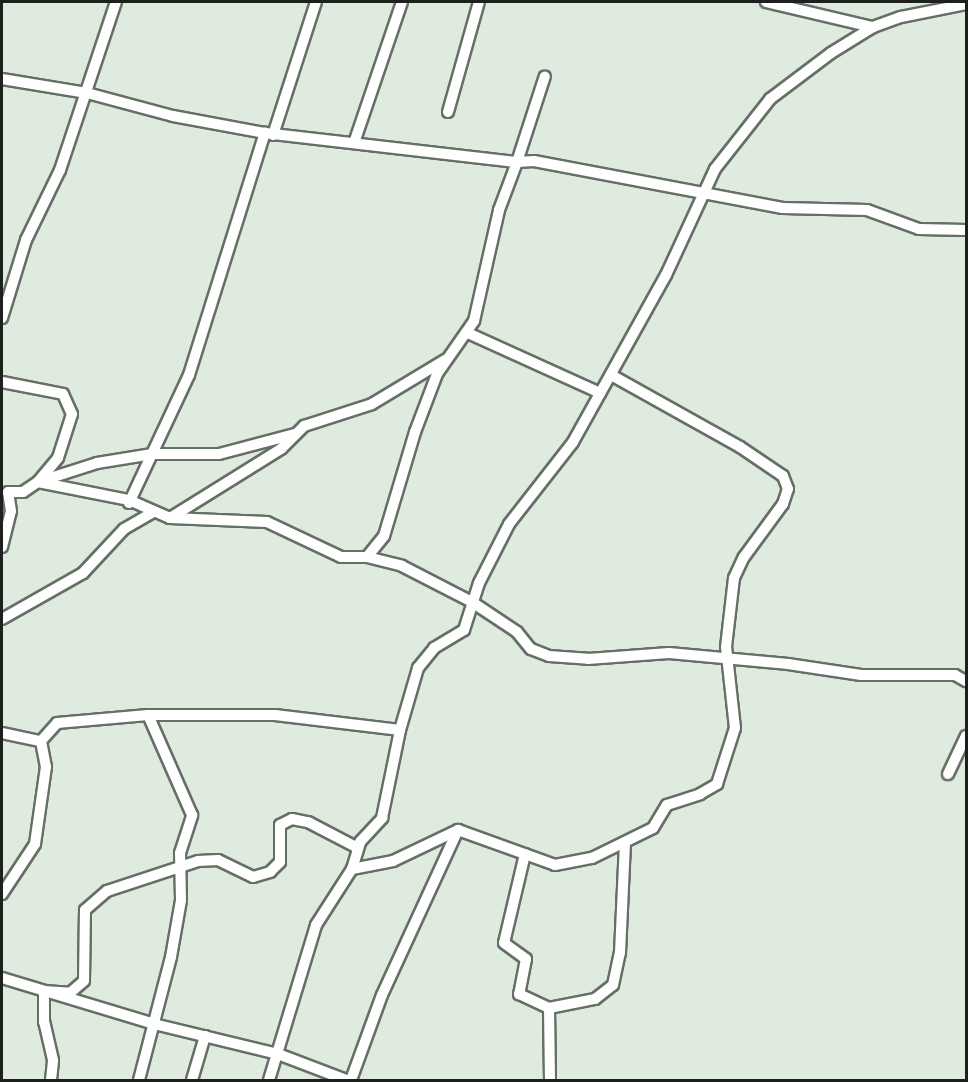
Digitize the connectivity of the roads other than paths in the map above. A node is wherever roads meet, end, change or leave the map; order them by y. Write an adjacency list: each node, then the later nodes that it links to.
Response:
1 (116, 2): 10 (street)
2 (316, 2): 12 (street)
3 (402, 2): 13 (street)
4 (479, 2): 11 (street)
5 (766, 2): 7 (street)
6 (966, 4): 7 (street)
7 (873, 27): 15 (street)
8 (545, 76): 14 (street)
9 (2, 79): 10 (street)
10 (87, 93): 12 (street); 17 (street)
11 (448, 112)
12 (269, 134): 13 (street); 25 (street)
13 (354, 143): 14 (street)
14 (517, 162): 15 (street); 19 (street)
15 (704, 193): 16 (street); 21 (street)
16 (966, 230)
17 (5, 286): 18 (street)
18 (2, 318)
19 (468, 333): 20 (street); 23 (street)
20 (446, 359): 24 (street); 32 (street)
21 (610, 375): 23 (street); 35 (street)
22 (2, 382): 26 (street)
23 (600, 393): 33 (street)
24 (296, 433): 25 (street); 30 (street)
25 (152, 454): 26 (street); 28 (street)
26 (38, 482): 27 (street); 28 (street)
27 (5, 494): 31 (street)
28 (129, 503): 29 (street)
29 (154, 512): 30 (street); 34 (street)
30 (170, 518): 32 (street)
31 (2, 547)
32 (367, 557): 33 (street)
33 (472, 602): 35 (street); 38 (street)
34 (2, 619)
35 (727, 657): 36 (street); 44 (street)
36 (966, 681)
37 (148, 715): 38 (street); 41 (street); 47 (street)
38 (400, 730): 45 (street)
39 (2, 733): 41 (street)
40 (966, 736): 42 (street)
41 (40, 741): 49 (street)
42 (948, 774)
43 (458, 830): 46 (street); 48 (street); 61 (street)
44 (625, 843): 46 (street); 52 (street)
45 (358, 848): 47 (street); 48 (street)
46 (525, 854): 52 (street)
47 (180, 865): 51 (street); 53 (street)
48 (352, 869): 55 (street)
49 (2, 894)
50 (2, 978): 51 (street)
51 (44, 991): 53 (street); 56 (street)
52 (549, 1008): 62 (street)
53 (154, 1024): 54 (street); 57 (street)
54 (205, 1036): 55 (street); 58 (street)
55 (278, 1054): 59 (street); 60 (street)
56 (51, 1080)
57 (139, 1080)
58 (192, 1080)
59 (269, 1080)
60 (346, 1080)
61 (351, 1080)
62 (550, 1080)

